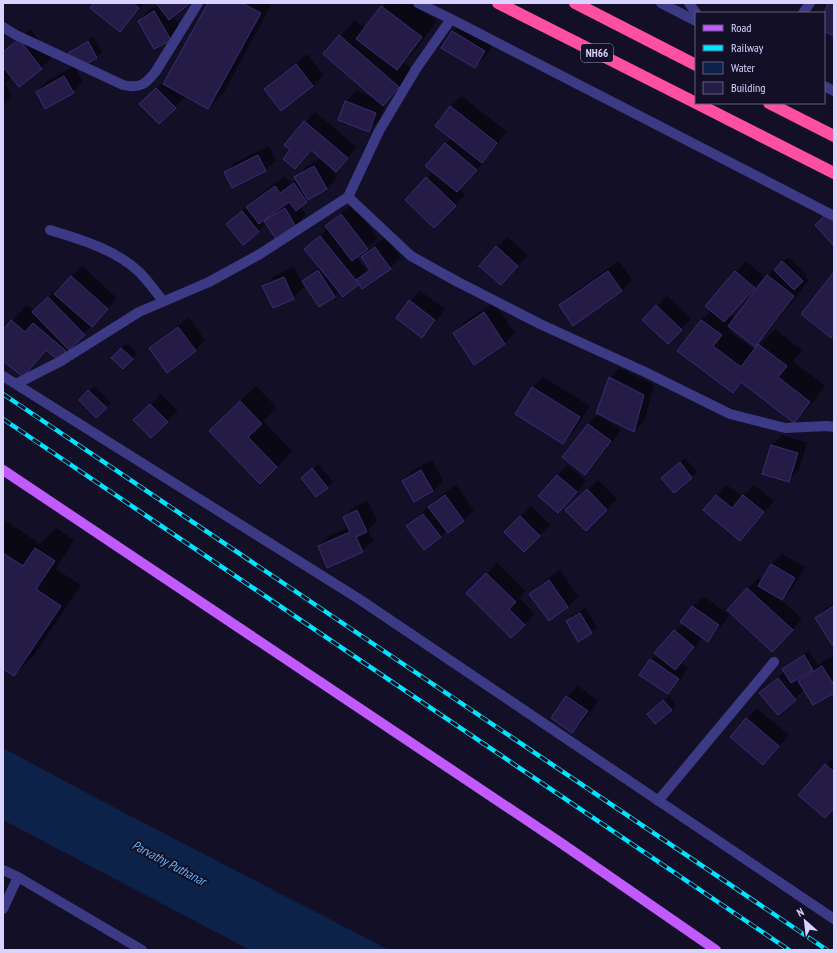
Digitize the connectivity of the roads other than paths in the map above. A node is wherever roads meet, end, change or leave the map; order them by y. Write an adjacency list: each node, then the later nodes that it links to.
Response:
1 (198, 3): 12 (street)
2 (418, 3): 10 (street)
3 (498, 3): 16 (highway, NH66)
4 (575, 3): 13 (highway)
5 (661, 3): 11 (street)
6 (689, 3): 8 (street)
7 (810, 3): 9 (street)
8 (695, 12)
9 (804, 12)
10 (451, 19): 21 (street); 22 (street)
11 (695, 20)
12 (3, 28)
13 (695, 64)
14 (825, 86): 15 (street)
15 (834, 91)
16 (695, 102)
17 (698, 104): 20 (highway, NH66)
18 (771, 104): 19 (highway)
19 (834, 136)
20 (834, 173)
21 (348, 197): 24 (street); 27 (street)
22 (834, 216)
23 (50, 230): 24 (street)
24 (163, 301): 26 (street)
25 (3, 376): 26 (street)
26 (16, 384): 30 (street)
27 (834, 427)
28 (3, 470): 36 (main road)
29 (774, 662): 30 (street)
30 (658, 801): 34 (street)
31 (3, 870): 32 (street)
32 (18, 877): 33 (street); 35 (street)
33 (3, 909)
34 (834, 919)
35 (142, 950)
36 (716, 950)

